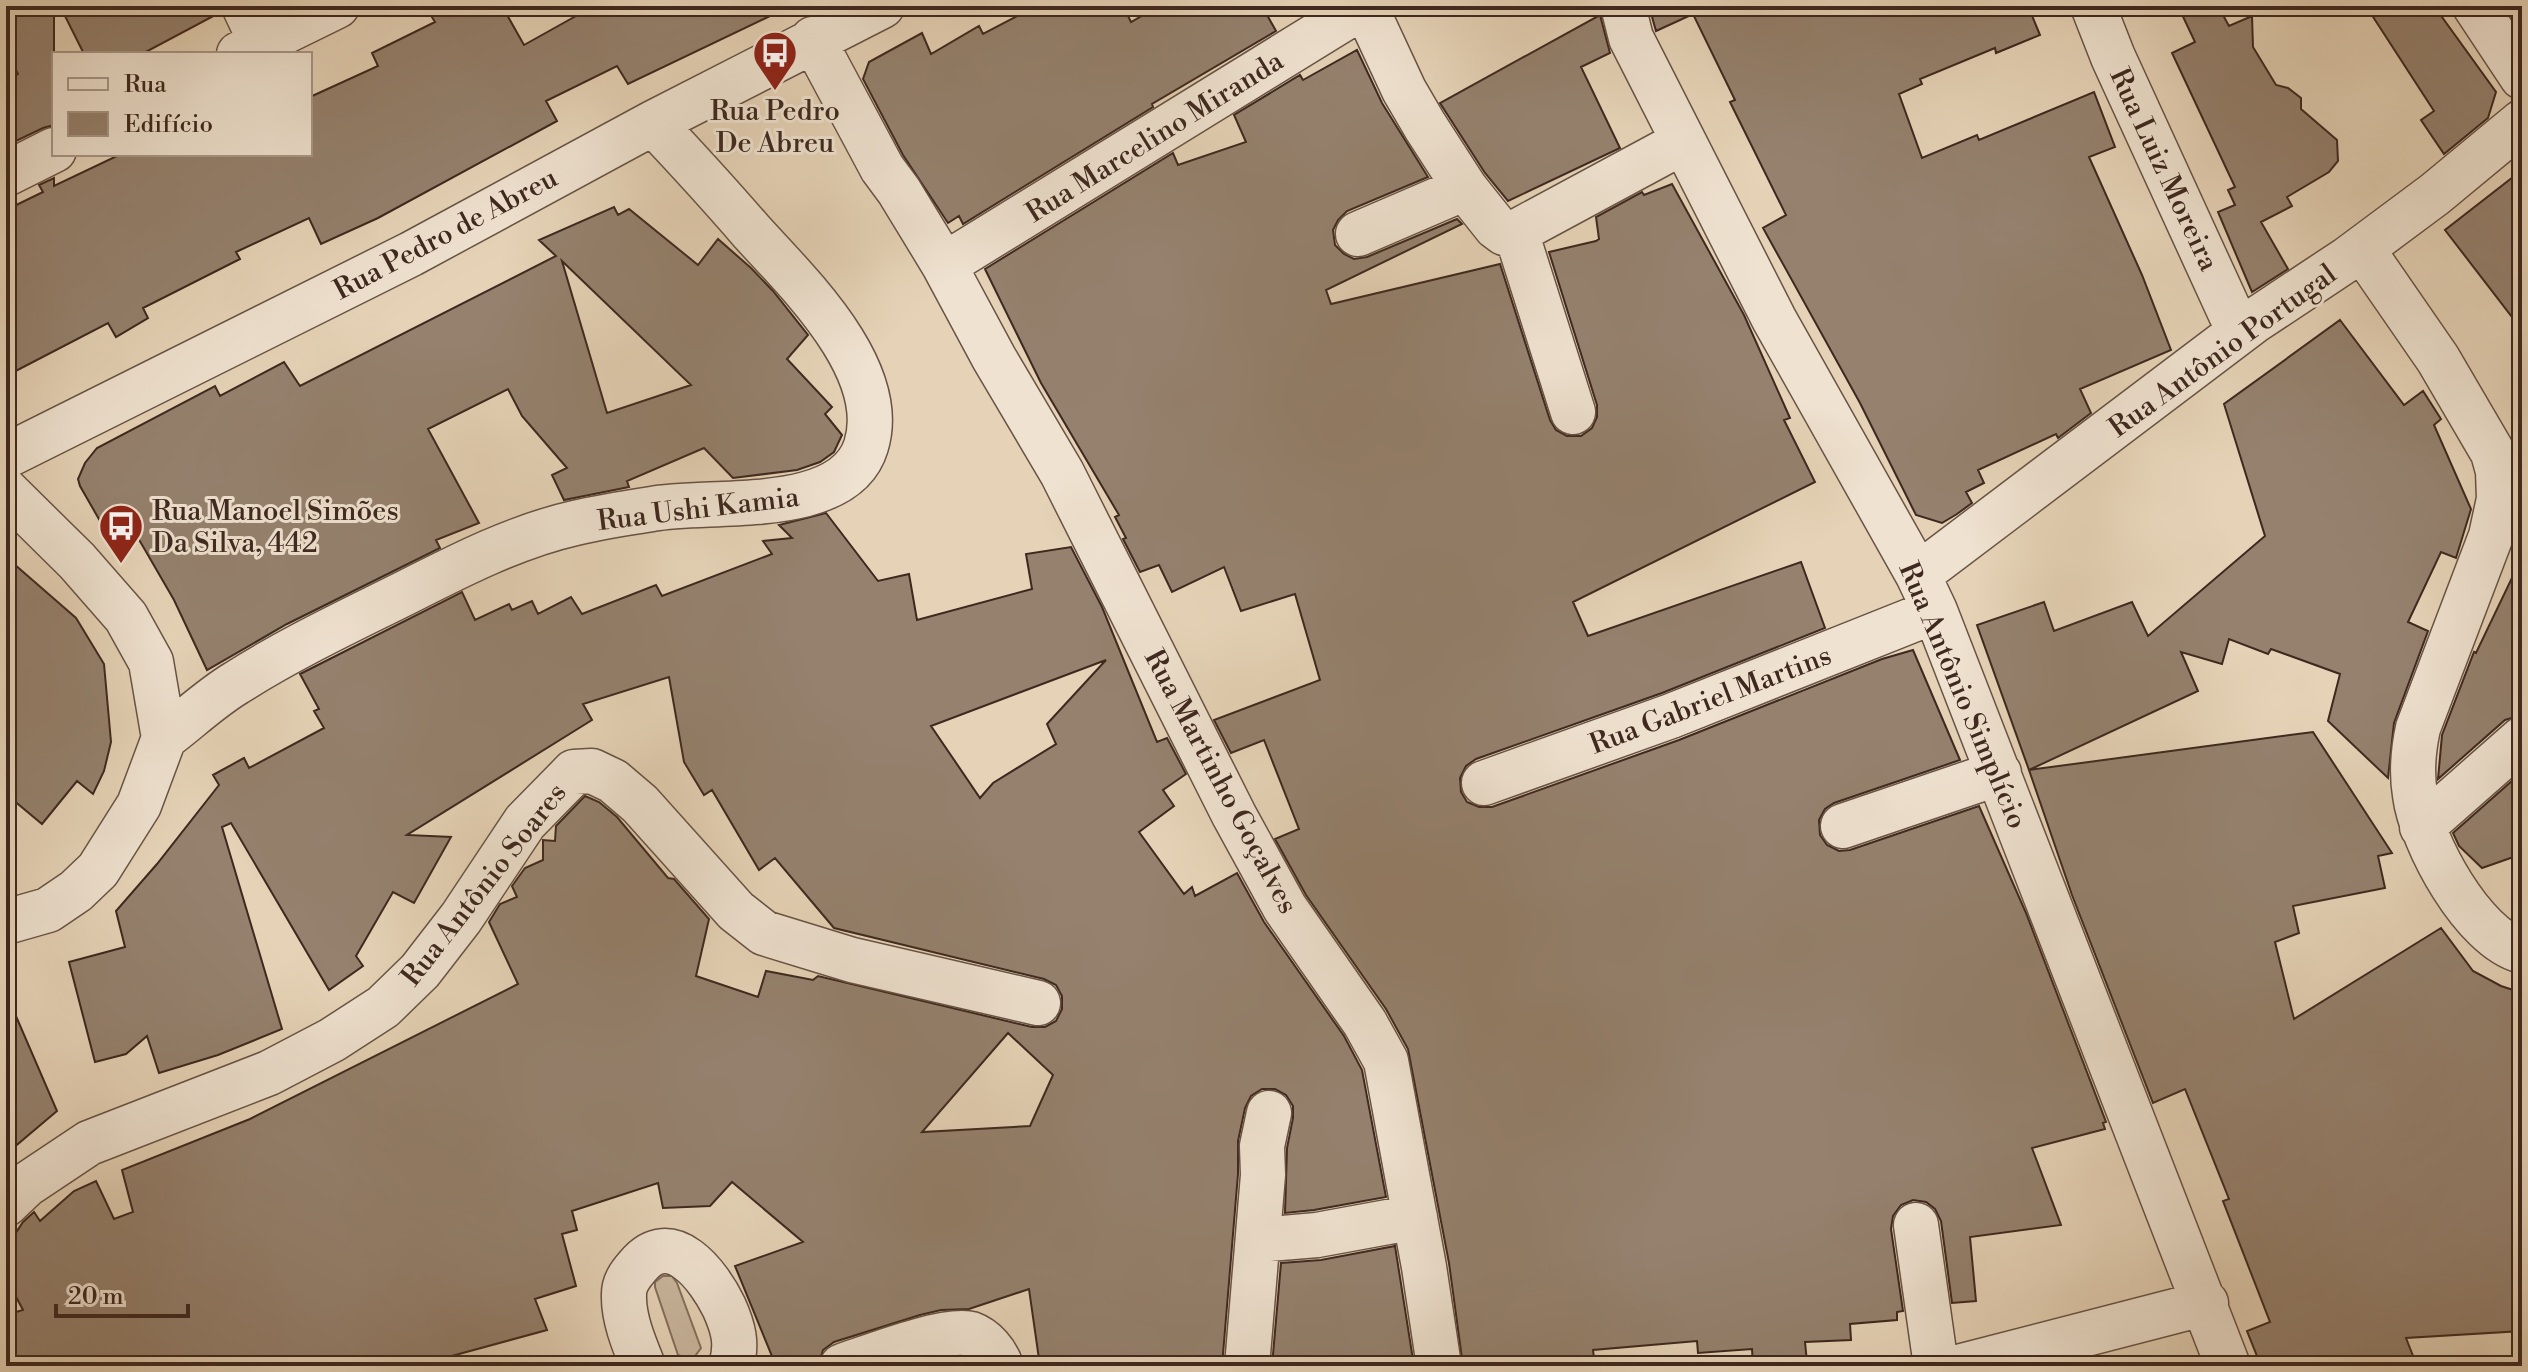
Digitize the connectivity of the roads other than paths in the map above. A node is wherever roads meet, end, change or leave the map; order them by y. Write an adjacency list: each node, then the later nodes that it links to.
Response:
1 (337, 6): 7 (street)
2 (882, 6): 8 (street, Rua Pedro de Abreu)
3 (1365, 6): 15 (street); 19 (street, Rua Marcelino Miranda)
4 (1623, 6): 12 (street, Rua Antônio Simplício)
5 (2093, 6): 20 (street, Rua Luiz Moreira)
6 (2475, 6): 9 (street)
7 (248, 34)
8 (813, 39): 11 (street, Rua Pedro de Abreu); 19 (street)
9 (2522, 77)
10 (2522, 122): 18 (street, Rua Antônio Portugal)
11 (653, 123): 22 (street, Rua Pedro de Abreu); 26 (street, Rua Ushi Kamia)
12 (1683, 142): 16 (street); 25 (street, Rua Antônio Simplício)
13 (52, 151): 14 (street)
14 (6, 174)
15 (1465, 188): 16 (street); 17 (street)
16 (1516, 232): 21 (street)
17 (1358, 234)
18 (2362, 249): 20 (street, Rua Antônio Portugal); 23 (street)
19 (944, 265): 37 (street, Rua Martinho Goçalves)
20 (2239, 332): 25 (street, Rua Antônio Portugal)
21 (1573, 412)
22 (6, 456)
23 (2510, 468): 31 (street)
24 (6, 491): 26 (street)
25 (1927, 593): 28 (street, Rua Antônio Simplício); 29 (street, Rua Gabriel Martins)
26 (164, 738): 32 (street)
27 (2522, 739): 31 (street)
28 (1999, 773): 30 (street); 40 (street, Rua Antônio Simplício)
29 (1484, 783)
30 (1843, 826)
31 (2422, 827): 33 (street)
32 (6, 922)
33 (2522, 951)
34 (1038, 1003): 36 (street, Rua Antônio Soares)
35 (1269, 1113): 39 (street)
36 (6, 1204)
37 (1415, 1217): 39 (street); 46 (street, Rua Martinho Goçalves)
38 (1916, 1225): 47 (street)
39 (1258, 1240): 45 (street)
40 (2206, 1303): 48 (street); 49 (street, Rua Antônio Simplício)
41 (993, 1354): 44 (street)
42 (643, 1366): 43 (street)
43 (731, 1366)
44 (842, 1366)
45 (1247, 1366)
46 (1439, 1366)
47 (1936, 1366)
48 (1962, 1366)
49 (2228, 1366)

